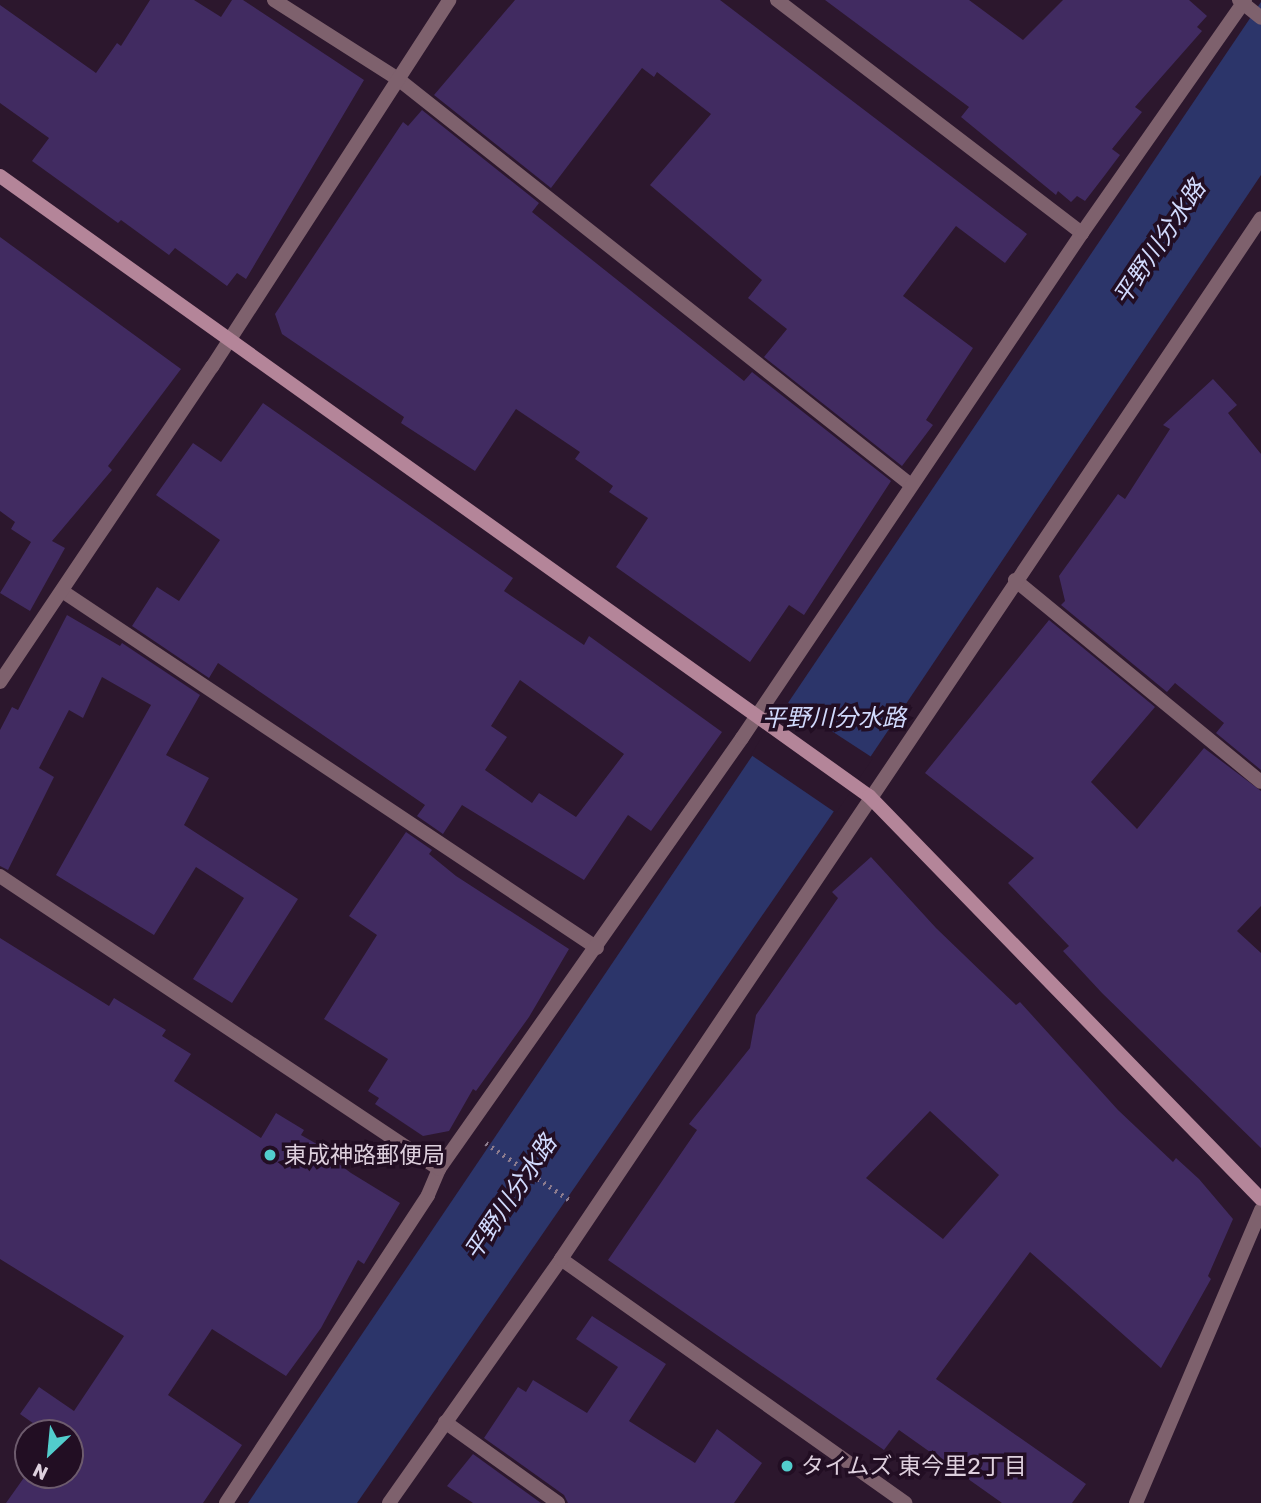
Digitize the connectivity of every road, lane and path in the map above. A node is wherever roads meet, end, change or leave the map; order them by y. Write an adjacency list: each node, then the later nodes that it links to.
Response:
1 (274, 0): 5 (street)
2 (449, 0): 5 (street)
3 (777, 0): 8 (street)
4 (1248, 7): 8 (street)
5 (398, 79): 9 (street); 10 (street)
6 (0, 176): 9 (street)
7 (1261, 218): 11 (street)
8 (1082, 233): 10 (street)
9 (231, 339): 12 (street); 14 (street)
10 (911, 485): 14 (street)
11 (1015, 580): 15 (street); 16 (street)
12 (62, 591): 13 (street); 18 (street)
13 (0, 682)
14 (761, 722): 16 (street); 18 (street)
15 (1261, 782)
16 (869, 796): 21 (street); 24 (street)
17 (0, 876): 20 (street)
18 (597, 948): 20 (street)
19 (479, 1139): 22 (path)
20 (439, 1169): 26 (street)
21 (1261, 1199)
22 (576, 1205)
23 (1261, 1210): 30 (street)
24 (561, 1259): 25 (street); 29 (street)
25 (445, 1422): 27 (street); 28 (street)
26 (226, 1503)
27 (389, 1503)
28 (558, 1503)
29 (905, 1503)
30 (1136, 1503)

